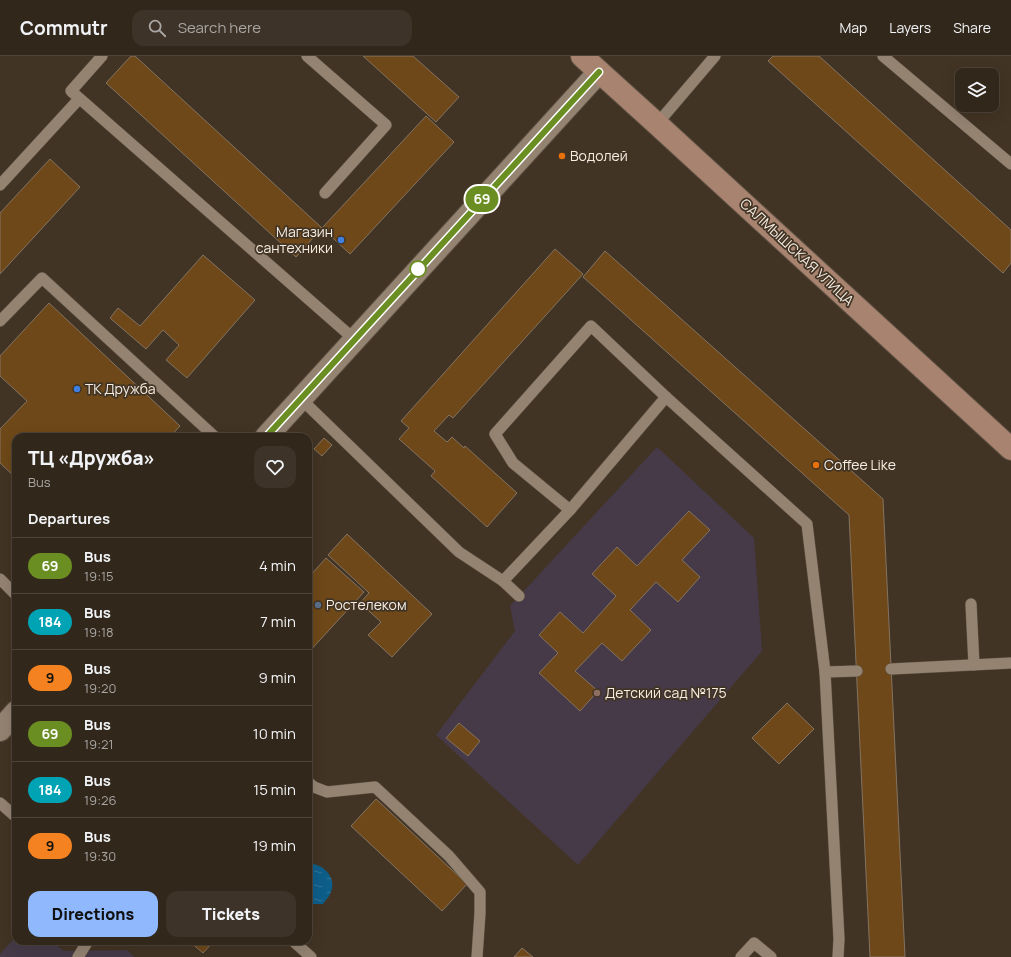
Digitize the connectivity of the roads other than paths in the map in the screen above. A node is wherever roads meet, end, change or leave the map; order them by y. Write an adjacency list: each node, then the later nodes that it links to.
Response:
1 (102, 56): 7 (lane)
2 (307, 56): 11 (lane)
3 (582, 56): 6 (main road, САЛМЫШСКАЯ УЛИЦА)
4 (715, 56): 8 (lane)
5 (883, 56): 9 (lane)
6 (599, 72): 8 (main road, САЛМЫШСКАЯ УЛИЦА); 13 (street)
7 (79, 99): 10 (lane); 13 (lane)
8 (657, 124): 18 (main road, САЛМЫШСКАЯ УЛИЦА)
9 (1011, 164)
10 (0, 185)
11 (325, 193)
12 (0, 321): 16 (lane)
13 (354, 339): 15 (street)
14 (666, 397): 19 (lane); 19 (lane); 29 (lane)
15 (301, 399): 17 (street); 21 (lane)
16 (211, 433)
17 (270, 433)
18 (1011, 449)
19 (570, 510): 21 (lane)
20 (0, 579): 22 (lane)
21 (503, 581): 23 (lane)
22 (12, 591)
23 (519, 596)
24 (972, 604): 26 (lane)
25 (1011, 664): 26 (lane)
26 (974, 665): 27 (lane)
27 (891, 669)
28 (857, 671): 29 (lane)
29 (825, 672): 42 (lane)
30 (12, 716): 31 (street)
31 (0, 730)
32 (312, 785): 39 (lane)
33 (0, 803): 34 (lane)
34 (12, 814)
35 (86, 945): 37 (lane)
36 (298, 945): 38 (lane)
37 (78, 957)
38 (311, 957)
39 (477, 957)
40 (742, 957): 41 (lane)
41 (771, 957)
42 (838, 957)

